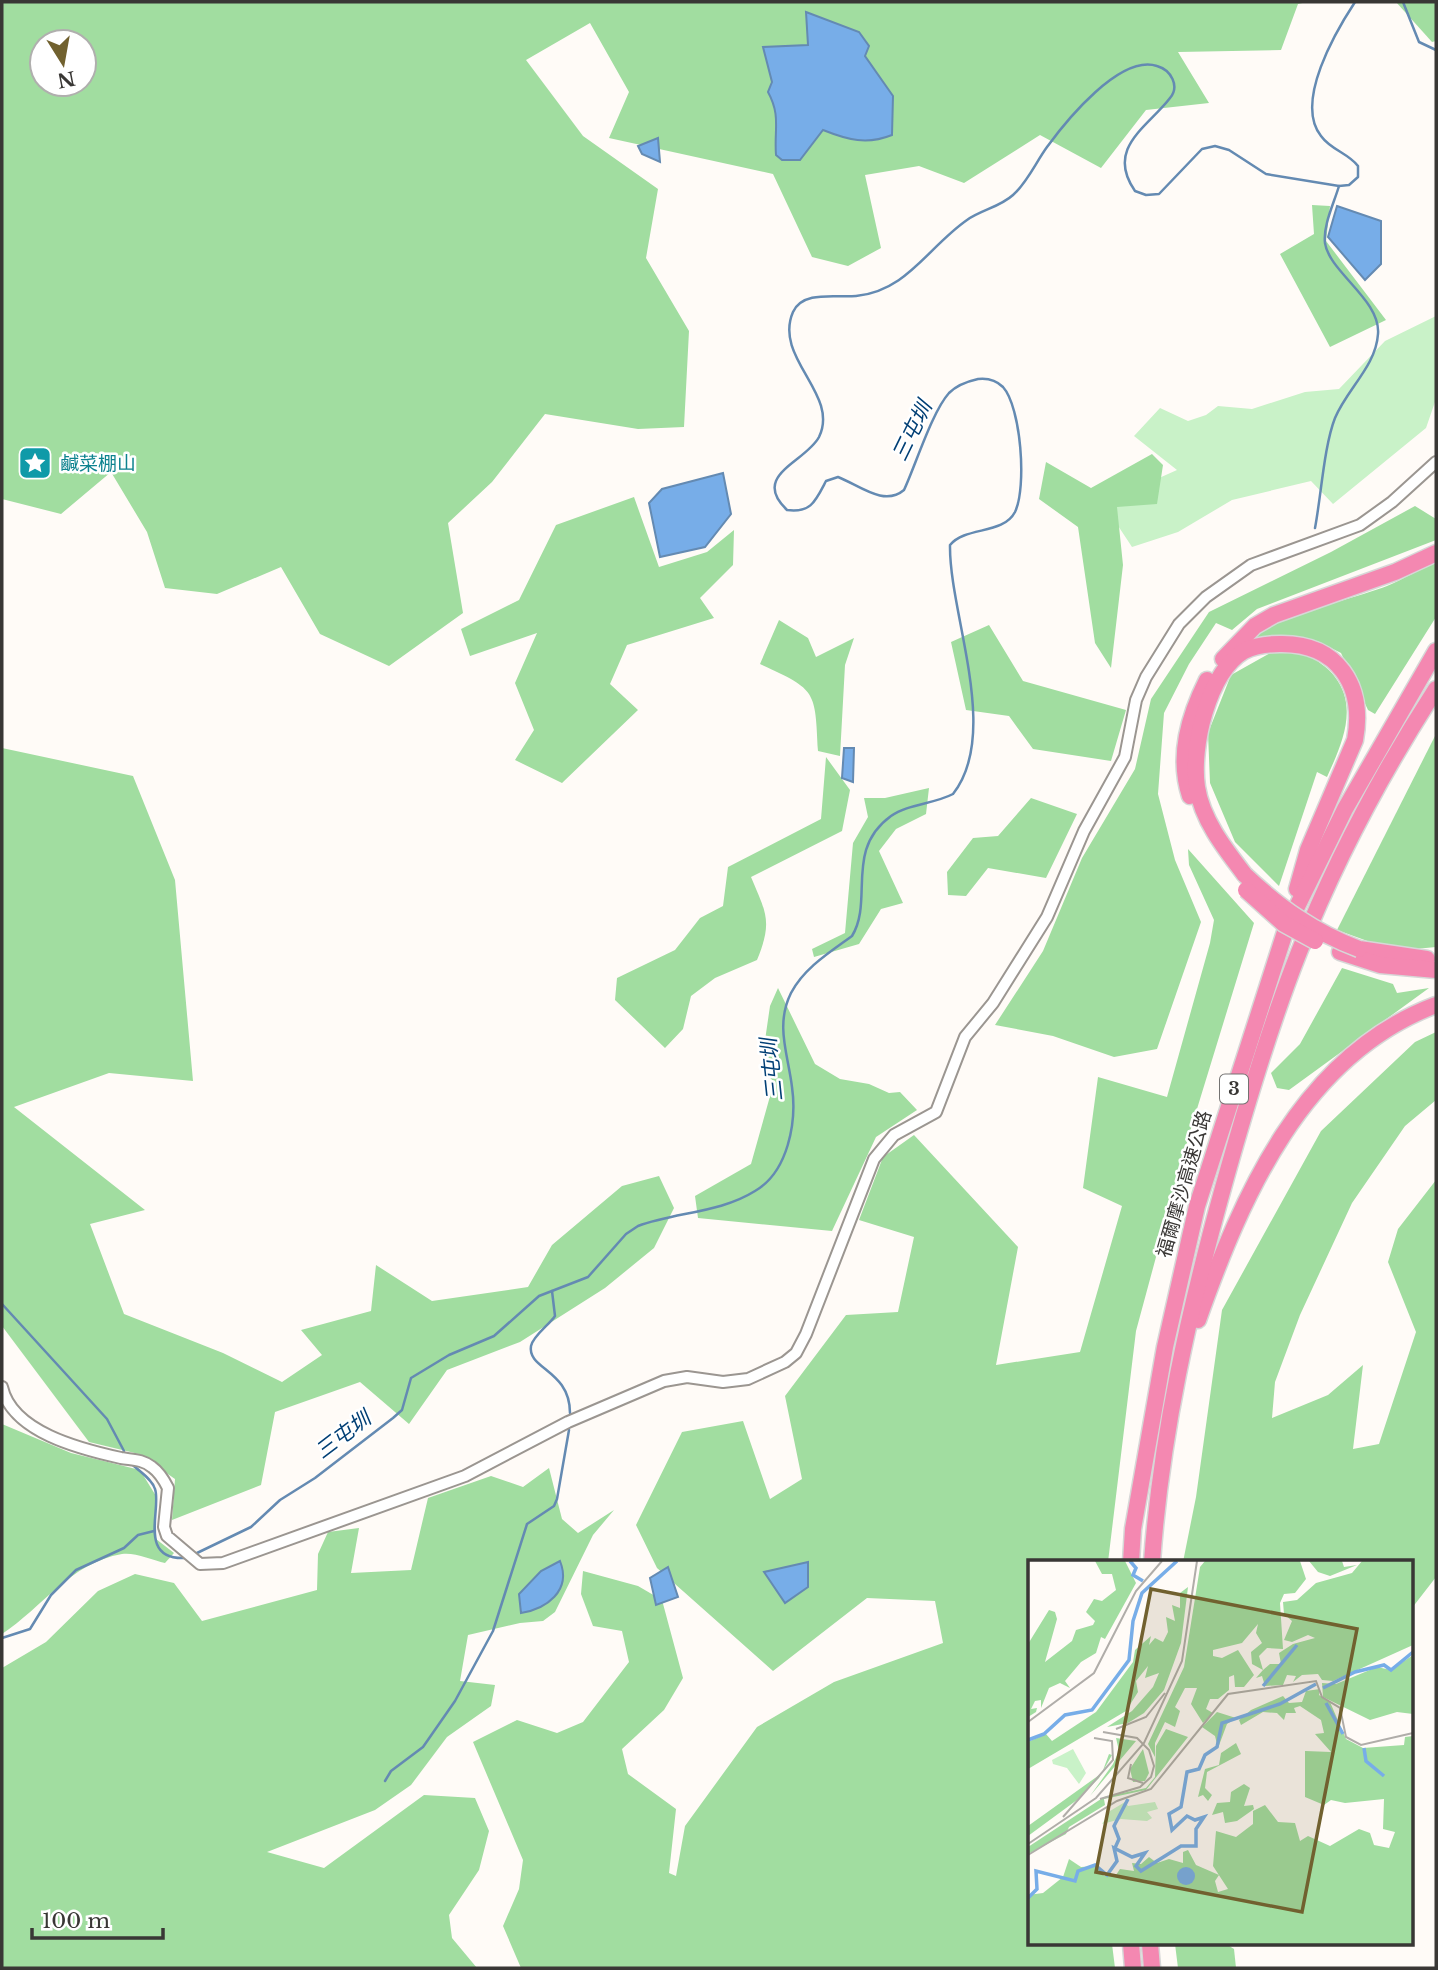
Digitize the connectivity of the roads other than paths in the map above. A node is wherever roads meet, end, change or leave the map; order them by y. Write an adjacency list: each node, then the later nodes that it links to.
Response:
1 (1436, 462): 11 (street)
2 (1436, 553): 5 (highway)
3 (1436, 651): 6 (highway, 福爾摩沙高速公路 / 3)
4 (1436, 689): 10 (highway, 福爾摩沙高速公路 / 3)
5 (1244, 880): 6 (highway); 7 (highway, bridge); 8 (highway, bridge)
6 (1286, 929): 12 (highway, 福爾摩沙高速公路 / 3)
7 (1436, 960)
8 (1436, 970)
9 (1436, 1005): 10 (highway)
10 (1178, 1375): 13 (highway, 福爾摩沙高速公路 / 3)
11 (2, 1387)
12 (1131, 1560)
13 (1152, 1560)
14 (1131, 1946): 16 (highway)
15 (1150, 1946): 17 (highway)
16 (1133, 1968)
17 (1152, 1968)

